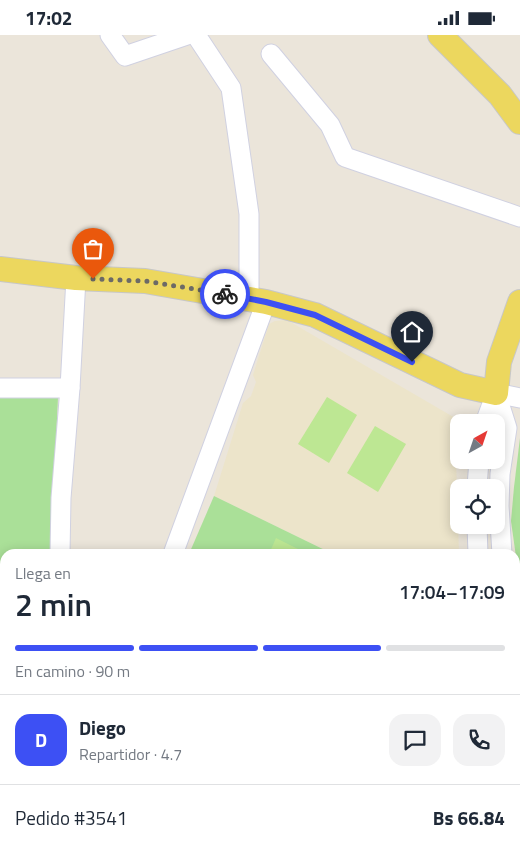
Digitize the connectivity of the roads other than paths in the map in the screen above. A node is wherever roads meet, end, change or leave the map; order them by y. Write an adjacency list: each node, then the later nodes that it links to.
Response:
1 (110, 35): 2 (street)
2 (187, 35)
3 (196, 35): 10 (street)
4 (440, 35): 6 (main road)
5 (271, 54): 7 (street)
6 (520, 122)
7 (520, 217)
8 (0, 269): 9 (main road)
9 (76, 278): 10 (main road); 13 (street)
10 (258, 300): 14 (main road); 19 (street)
11 (520, 302): 14 (main road)
12 (0, 387): 13 (street)
13 (70, 387): 18 (street)
14 (496, 393): 15 (street); 16 (street); 21 (street)
15 (520, 398)
16 (488, 414)
17 (477, 534): 20 (street)
18 (60, 549)
19 (174, 549)
20 (478, 549)
21 (502, 549)

